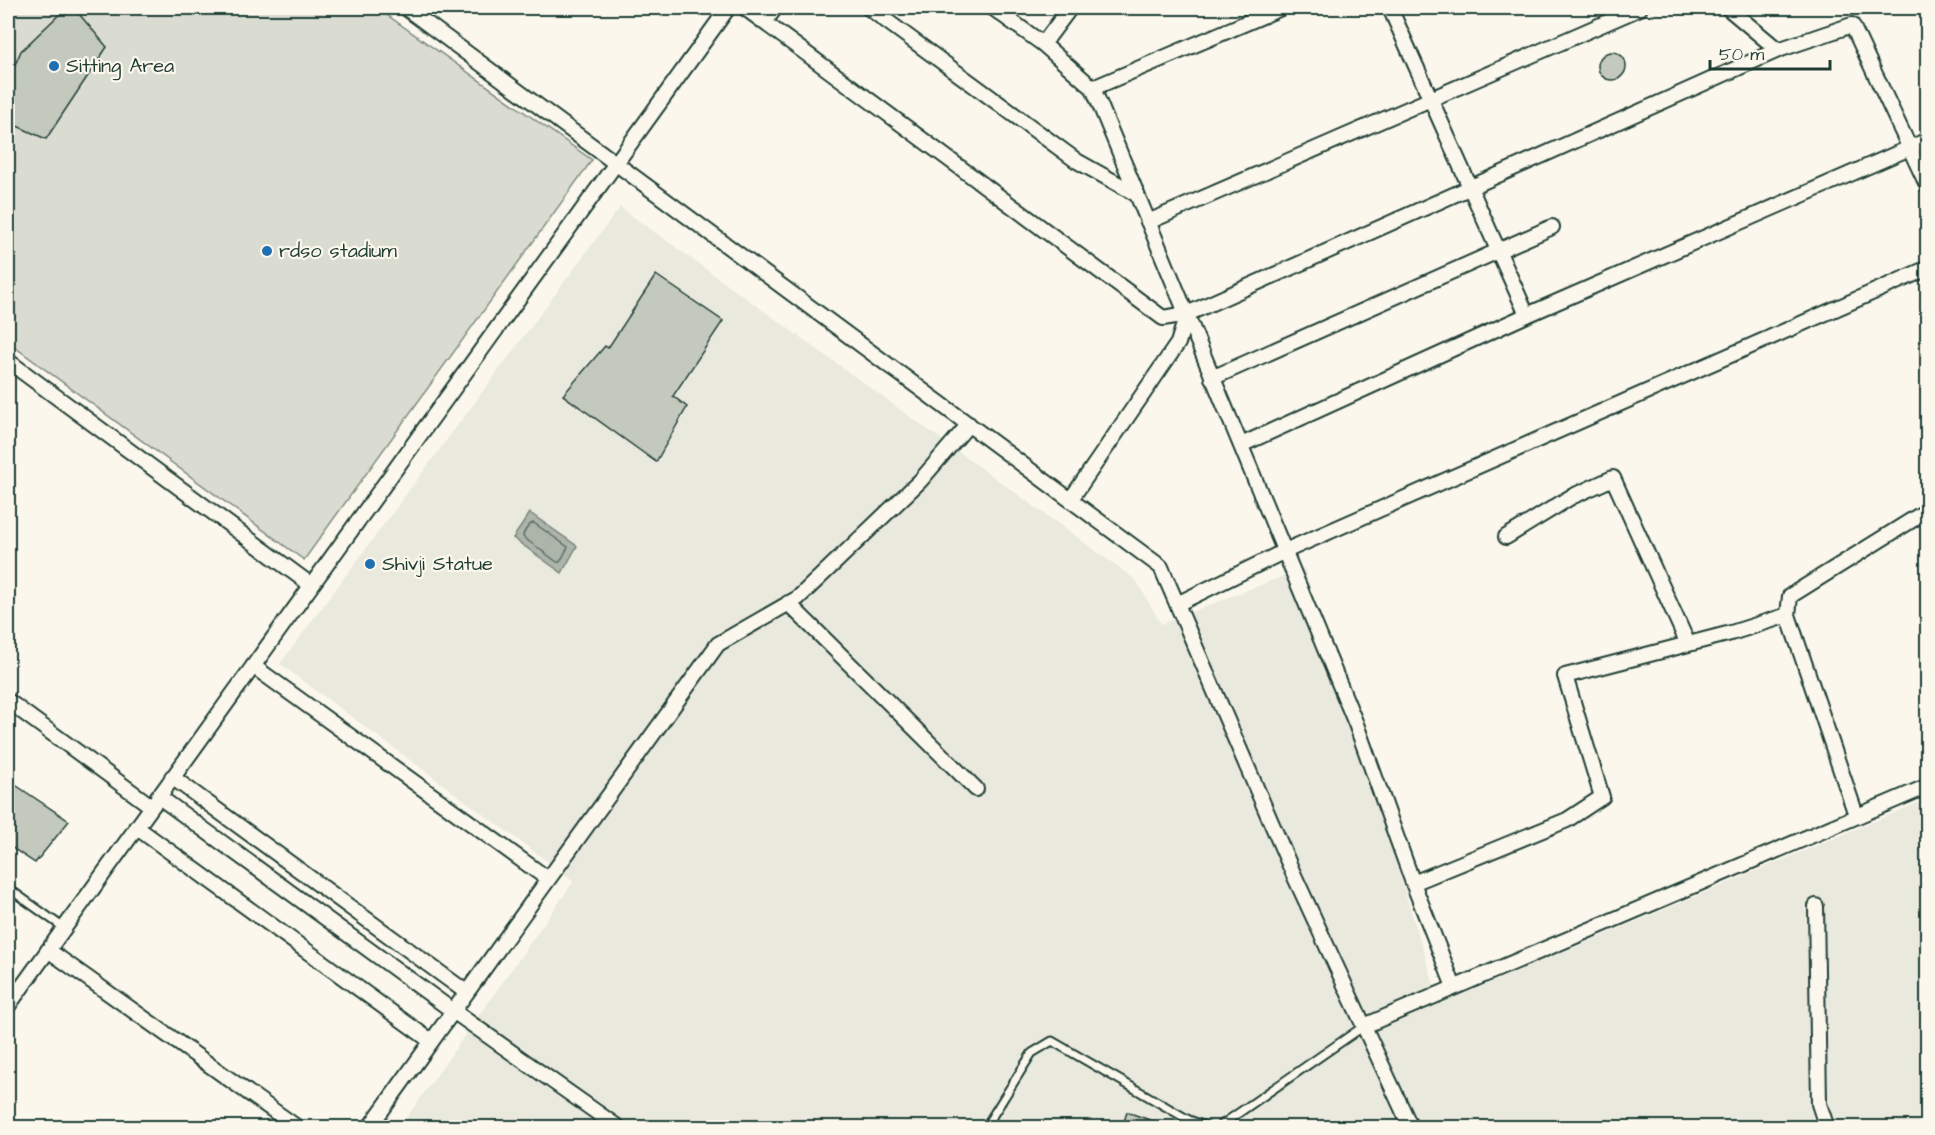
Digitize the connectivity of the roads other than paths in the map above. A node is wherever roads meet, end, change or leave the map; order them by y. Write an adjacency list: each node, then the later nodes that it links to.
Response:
1 (406, 8): 19 (street)
2 (728, 8): 19 (street)
3 (745, 8): 12 (street)
4 (775, 8): 12 (street)
5 (870, 8): 22 (street)
6 (993, 8): 13 (street)
7 (1070, 8): 13 (street)
8 (1281, 8): 15 (street)
9 (1390, 8): 16 (street)
10 (1640, 8): 16 (street)
11 (1728, 8): 14 (street)
12 (765, 22): 27 (street)
13 (1043, 44): 15 (street)
14 (1778, 50): 18 (street); 21 (street)
15 (1094, 88): 22 (street)
16 (1431, 99): 21 (street); 23 (street)
17 (1928, 140): 18 (street)
18 (1909, 148): 20 (street); 28 (street)
19 (615, 163): 31 (street); 37 (street)
20 (1928, 187)
21 (1470, 188): 25 (street); 27 (street)
22 (1136, 194): 23 (street)
23 (1148, 222): 27 (street)
24 (1552, 227): 25 (street)
25 (1498, 249): 28 (street); 30 (street)
26 (1928, 268): 36 (street)
27 (1187, 314): 30 (street); 33 (street)
28 (1527, 315): 32 (street)
29 (8, 361): 37 (street)
30 (1212, 378): 32 (street)
31 (969, 424): 33 (street); 38 (street)
32 (1241, 445): 36 (street)
33 (1071, 500): 39 (street)
34 (1928, 510): 40 (street)
35 (1506, 537): 41 (street)
36 (1285, 551): 39 (street); 51 (street)
37 (311, 585): 42 (street)
38 (788, 603): 46 (street); 50 (street)
39 (1177, 604): 60 (street)
40 (1788, 615): 41 (street); 48 (street)
41 (1688, 644): 51 (street)
42 (253, 666): 44 (street); 50 (street)
43 (8, 701): 47 (street)
44 (172, 777): 47 (street); 57 (street)
45 (1928, 786): 48 (street)
46 (976, 789)
47 (155, 801): 49 (street); 59 (street)
48 (1856, 815): 56 (street)
49 (136, 827): 54 (street); 61 (street)
50 (548, 879): 57 (street)
51 (1413, 883): 56 (street)
52 (8, 888): 54 (lane)
53 (1815, 906): 69 (street)
54 (64, 928): 55 (street)
55 (48, 950): 58 (street); 62 (street)
56 (1454, 987): 60 (street)
57 (466, 992): 59 (street)
58 (8, 1006)
59 (453, 1011): 61 (street); 64 (street)
60 (1364, 1026): 67 (lane); 68 (street)
61 (431, 1041): 63 (street)
62 (298, 1128)
63 (369, 1128)
64 (619, 1128)
65 (985, 1128): 66 (lane)
66 (1210, 1128)
67 (1217, 1128)
68 (1410, 1128)
69 (1827, 1128)

